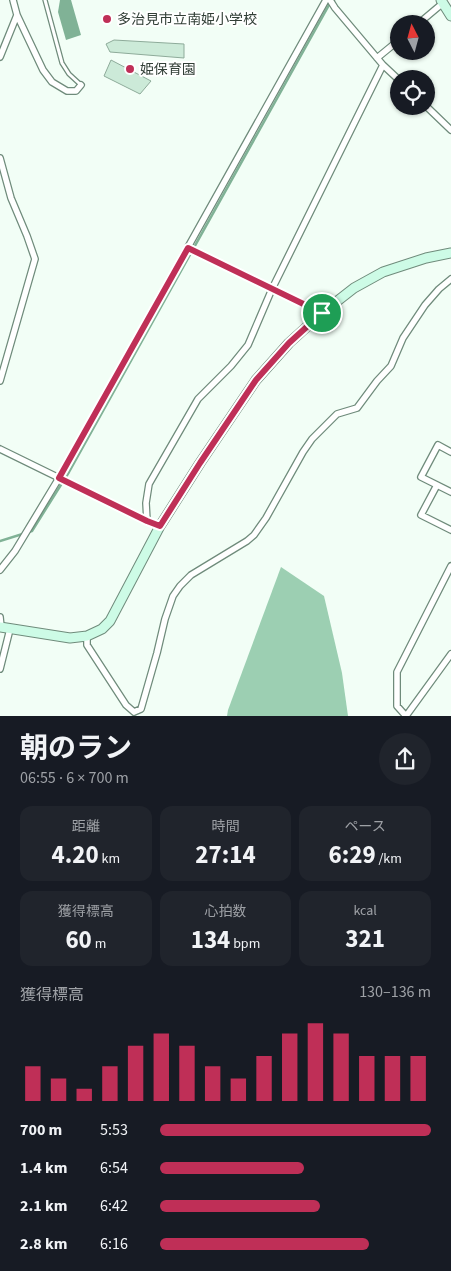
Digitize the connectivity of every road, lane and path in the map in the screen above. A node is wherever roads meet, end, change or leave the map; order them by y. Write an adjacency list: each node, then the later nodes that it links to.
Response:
1 (13, 0): 6 (street)
2 (45, 0): 14 (lane)
3 (326, 0): 18 (street)
4 (330, 0): 11 (street)
5 (442, 2): 7 (street); 8 (main road)
6 (17, 15): 10 (street); 14 (street)
7 (428, 15)
8 (451, 16)
9 (390, 47): 11 (street)
10 (0, 57)
11 (377, 58): 12 (street)
12 (383, 64): 13 (street); 21 (street)
13 (390, 71)
14 (81, 85)
15 (435, 115): 16 (street)
16 (451, 130)
17 (0, 158): 23 (street)
18 (188, 248): 21 (street); 26 (street)
19 (451, 253): 22 (main road)
20 (451, 279): 38 (street)
21 (272, 289): 22 (street); 29 (street)
22 (322, 313): 30 (main road)
23 (0, 381)
24 (0, 449): 26 (street)
25 (451, 452): 27 (street)
26 (60, 478): 29 (street); 33 (street)
27 (436, 486): 28 (street); 31 (street)
28 (451, 492)
29 (147, 521): 30 (street)
30 (160, 526): 35 (main road)
31 (451, 530)
32 (451, 566): 36 (street)
33 (0, 570)
34 (3, 625): 35 (main road); 37 (street)
35 (87, 636): 38 (street)
36 (451, 654)
37 (0, 669)
38 (134, 714)

